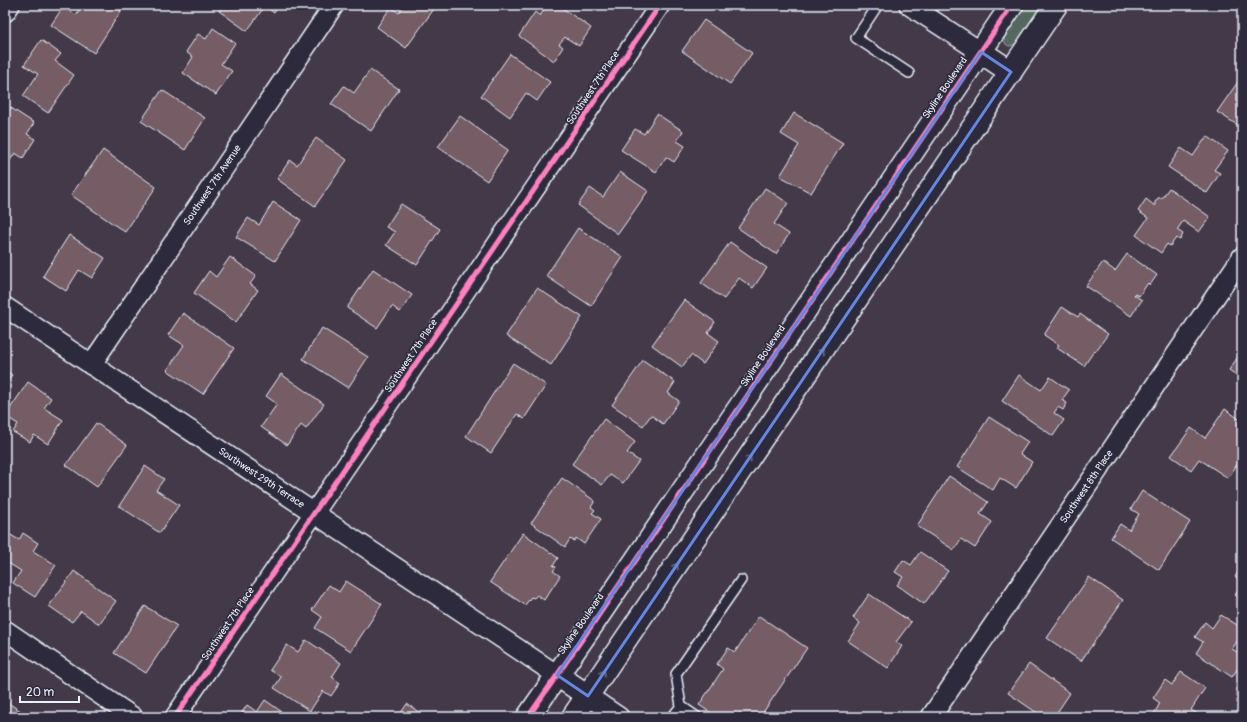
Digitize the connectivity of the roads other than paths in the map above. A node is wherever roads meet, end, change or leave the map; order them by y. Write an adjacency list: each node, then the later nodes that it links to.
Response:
1 (10, 5): 8 (street)
2 (334, 5): 14 (street, Southwest 7th Avenue)
3 (660, 5): 15 (street, Southwest 7th Place)
4 (878, 5): 11 (lane)
5 (909, 5): 9 (street)
6 (1012, 5): 9 (street, Skyline Boulevard)
7 (1056, 5): 10 (street)
8 (5, 12)
9 (981, 52): 10 (street); 18 (street, Skyline Boulevard)
10 (1011, 72): 19 (street, one-way to 10)
11 (909, 73)
12 (1241, 261): 28 (street, Southwest 8th Place)
13 (5, 307): 14 (street, Southwest 29th Terrace)
14 (91, 365): 15 (street, Southwest 29th Terrace)
15 (315, 514): 18 (street, Southwest 29th Terrace); 22 (street, Southwest 7th Place)
16 (741, 580): 20 (lane)
17 (5, 630): 21 (street)
18 (556, 675): 19 (street); 23 (street, Skyline Boulevard)
19 (588, 696): 24 (street); 25 (street)
20 (680, 706): 26 (lane); 27 (lane)
21 (133, 717)
22 (175, 717)
23 (528, 717)
24 (573, 717)
25 (619, 717)
26 (672, 717)
27 (697, 717)
28 (931, 717)

